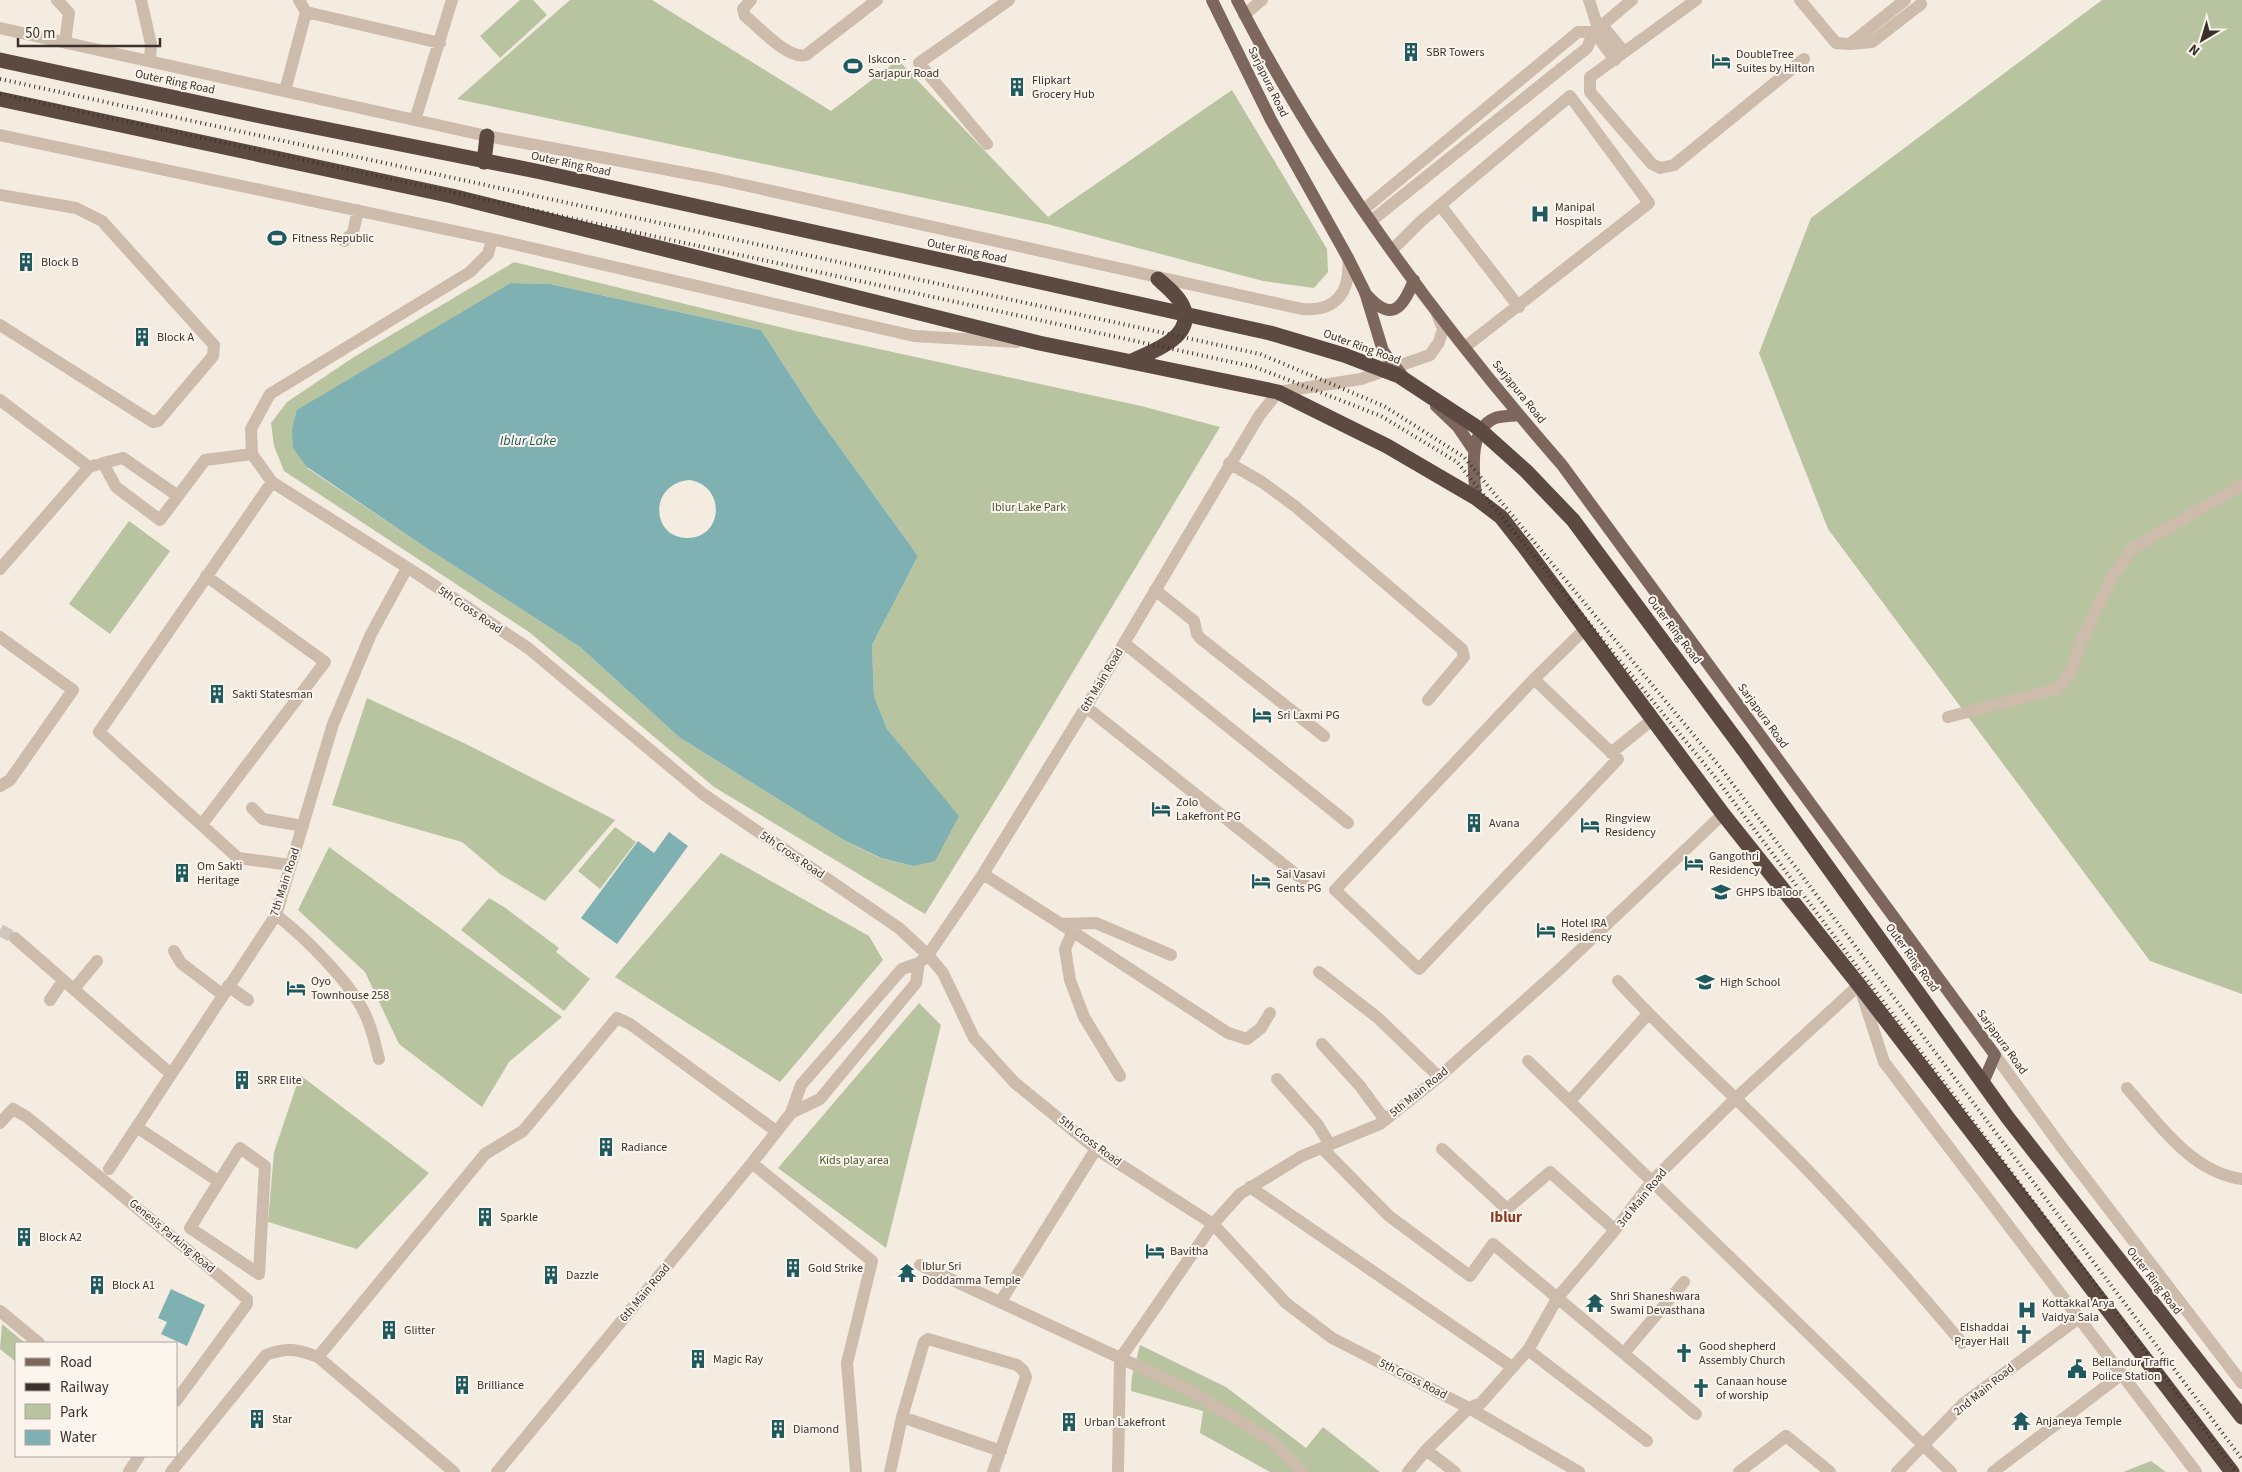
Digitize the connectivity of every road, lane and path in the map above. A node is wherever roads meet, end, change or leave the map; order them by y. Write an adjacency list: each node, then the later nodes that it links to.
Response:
1 (57, 0): 21 (street)
2 (140, 0): 27 (street)
3 (299, 0): 17 (street)
4 (751, 0): 5 (street)
5 (877, 0)
6 (1009, 0): 33 (street)
7 (1212, 0): 43 (main road, Sarjapura Road)
8 (1237, 0): 18 (main road, Sarjapura Road)
9 (1262, 0): 18 (street)
10 (1589, 0): 20 (street)
11 (1632, 0): 20 (street)
12 (1696, 0): 24 (street)
13 (1800, 0): 23 (street)
14 (1906, 0): 23 (street)
15 (455, 1): 22 (street)
16 (1921, 4): 23 (street)
17 (306, 12): 22 (street); 28 (street)
18 (1244, 15): 38 (main road, Sarjapura Road)
19 (0, 28): 21 (street)
20 (1598, 29): 24 (street); 38 (street); 39 (street)
21 (65, 42): 27 (street)
22 (440, 44): 30 (street)
23 (1850, 44)
24 (1619, 56): 25 (street)
25 (1804, 59)
26 (0, 60): 34 (highway, Outer Ring Road)
27 (150, 61): 28 (street)
28 (285, 91): 30 (street)
29 (0, 99): 50 (highway)
30 (415, 120): 32 (street)
31 (0, 135): 37 (street)
32 (486, 136): 34 (highway); 44 (street)
33 (987, 144)
34 (484, 162): 115 (highway, Outer Ring Road, bridge)
35 (0, 195): 49 (street)
36 (1440, 205): 42 (street); 47 (street); 47 (street)
37 (358, 210): 40 (street); 41 (street)
38 (1362, 210): 39 (main road, Sarjapura Road)
39 (1371, 221): 42 (main road, Sarjapura Road)
40 (492, 239): 50 (street); 58 (street)
41 (344, 242)
42 (1392, 250): 45 (main road, Sarjapura Road)
43 (1348, 258): 44 (street); 46 (main road, Sarjapura Road)
44 (1158, 278): 52 (highway)
45 (1414, 280): 46 (main road); 48 (main road, Sarjapura Road)
46 (1365, 292): 53 (main road, Sarjapura Road)
47 (1519, 307): 51 (street)
48 (1436, 309): 51 (main road, Sarjapura Road); 53 (street)
49 (0, 325)
50 (1039, 343): 52 (highway)
51 (1466, 348): 56 (main road, Sarjapura Road)
52 (1130, 362): 54 (highway)
53 (1395, 368): 54 (street); 57 (main road, Sarjapura Road)
54 (1278, 392): 60 (street, 6th Main Road); 65 (highway)
55 (0, 400): 61 (street)
56 (1519, 416): 57 (main road); 108 (main road, Sarjapura Road)
57 (1473, 449): 65 (main road)
58 (252, 454): 62 (street, 5th Cross Road); 64 (street)
59 (104, 463): 61 (street); 64 (street); 64 (street)
60 (1229, 463): 69 (street, 6th Main Road); 74 (street)
61 (89, 467): 67 (street)
62 (272, 482): 66 (street, 5th Cross Road); 68 (street)
63 (2242, 485): 76 (street)
64 (178, 496)
65 (1476, 498): 70 (highway)
66 (408, 568): 85 (street, 7th Main Road); 95 (street, 5th Cross Road)
67 (0, 570)
68 (206, 576): 83 (street); 83 (street)
69 (1155, 590): 72 (street, 6th Main Road); 78 (street)
70 (1586, 628): 73 (street); 77 (highway)
71 (0, 637): 80 (street)
72 (1124, 643): 75 (street, 6th Main Road); 84 (street)
73 (1534, 680): 79 (street); 79 (street)
74 (1428, 700)
75 (1086, 707): 87 (street, 6th Main Road); 88 (street)
76 (1948, 717)
77 (1653, 719): 79 (street); 82 (highway)
78 (1324, 736)
79 (1611, 753)
80 (0, 786)
81 (252, 808): 85 (street)
82 (1722, 814): 100 (highway); 113 (street, 5th Main Road)
83 (203, 823): 86 (street)
84 (1348, 823)
85 (303, 826): 86 (street, 7th Main Road)
86 (291, 865): 89 (street, 7th Main Road)
87 (984, 874): 90 (street); 95 (street, 6th Main Road)
88 (1303, 880)
89 (276, 915): 102 (street, 7th Main Road); 109 (street)
90 (1061, 924): 91 (street); 94 (street)
91 (1073, 931): 105 (street); 112 (street)
92 (15, 938): 98 (street)
93 (174, 951): 102 (street)
94 (1171, 955)
95 (923, 959): 119 (street, 6th Main Road); 119 (street, 6th Main Road); 125 (street, 5th Cross Road)
96 (96, 961): 101 (street)
97 (1319, 972): 113 (street)
98 (63, 980): 101 (street); 103 (street)
99 (1618, 981): 106 (street)
100 (1859, 985): 117 (street, 3rd Main Road); 140 (street); 178 (highway)
101 (74, 989): 111 (street)
102 (226, 990): 104 (street); 111 (street, 7th Main Road)
103 (50, 1000)
104 (248, 1000)
105 (1270, 1013)
106 (1648, 1014): 117 (street); 118 (street)
107 (1322, 1044): 120 (street)
108 (1995, 1055): 115 (main road); 149 (street, Sarjapura Road)
109 (379, 1059)
110 (1528, 1060): 118 (street)
111 (171, 1074): 122 (street, 7th Main Road)
112 (1120, 1076)
113 (1439, 1077): 120 (street, 5th Main Road)
114 (1276, 1079): 124 (street)
115 (1983, 1083): 154 (highway, Outer Ring Road)
116 (2127, 1088): 129 (street)
117 (1735, 1099): 131 (street, 3rd Main Road); 142 (street)
118 (1570, 1101): 131 (street)
119 (791, 1113): 123 (street, 6th Main Road)
120 (1385, 1120): 124 (street, 5th Main Road)
121 (0, 1123): 150 (street, Genesis Parking Road)
122 (138, 1128): 128 (street, 7th Main Road); 130 (street)
123 (776, 1132): 127 (street, 6th Main Road); 145 (street)
124 (1326, 1147): 132 (street, 5th Main Road); 137 (street)
125 (1096, 1149): 133 (street, 5th Cross Road); 138 (street)
126 (1442, 1149): 134 (street)
127 (752, 1163): 160 (street, 6th Main Road); 164 (street)
128 (109, 1169)
129 (2242, 1179)
130 (218, 1181): 130 (street)
131 (1652, 1181): 134 (street, 3rd Main Road); 156 (street)
132 (1250, 1187): 133 (street, 5th Main Road); 147 (street)
133 (1213, 1224): 146 (street, 5th Main Road); 151 (street, 5th Cross Road)
134 (1615, 1230): 137 (street, 3rd Main Road)
135 (920, 1265): 138 (street)
136 (1684, 1282): 144 (street)
137 (1558, 1297): 143 (street, 3rd Main Road); 144 (street)
138 (1001, 1301): 146 (street)
139 (0, 1312): 141 (street)
140 (2079, 1318): 148 (street); 156 (street, 2nd Main Road)
141 (38, 1342)
142 (1962, 1343)
143 (1528, 1350): 147 (street, 3rd Main Road); 155 (street)
144 (1624, 1353): 152 (street)
145 (318, 1356): 162 (street); 163 (street)
146 (1120, 1359): 167 (street); 168 (street)
147 (1512, 1367): 151 (street, 3rd Main Road)
148 (2122, 1374): 176 (street); 177 (street)
149 (2242, 1383)
150 (178, 1398)
151 (1469, 1408): 157 (street, 3rd Main Road); 171 (street, 5th Cross Road)
152 (1696, 1414)
153 (902, 1417): 158 (street); 158 (street); 165 (street)
154 (2242, 1417)
155 (1648, 1441)
156 (1923, 1445): 174 (street, 2nd Main Road); 175 (street)
157 (1426, 1450): 169 (street, 3rd Main Road); 170 (street)
158 (1001, 1451): 166 (street)
159 (137, 1457): 161 (street)
160 (500, 1471)
161 (128, 1472)
162 (171, 1472)
163 (454, 1472)
164 (856, 1472)
165 (890, 1472)
166 (993, 1472)
167 (1118, 1472)
168 (1302, 1472)
169 (1408, 1472)
170 (1455, 1472)
171 (1578, 1472)
172 (1739, 1472): 173 (street)
173 (1829, 1472)
174 (1897, 1472)
175 (1951, 1472)
176 (1993, 1472)
177 (2196, 1472)
178 (2232, 1472)

